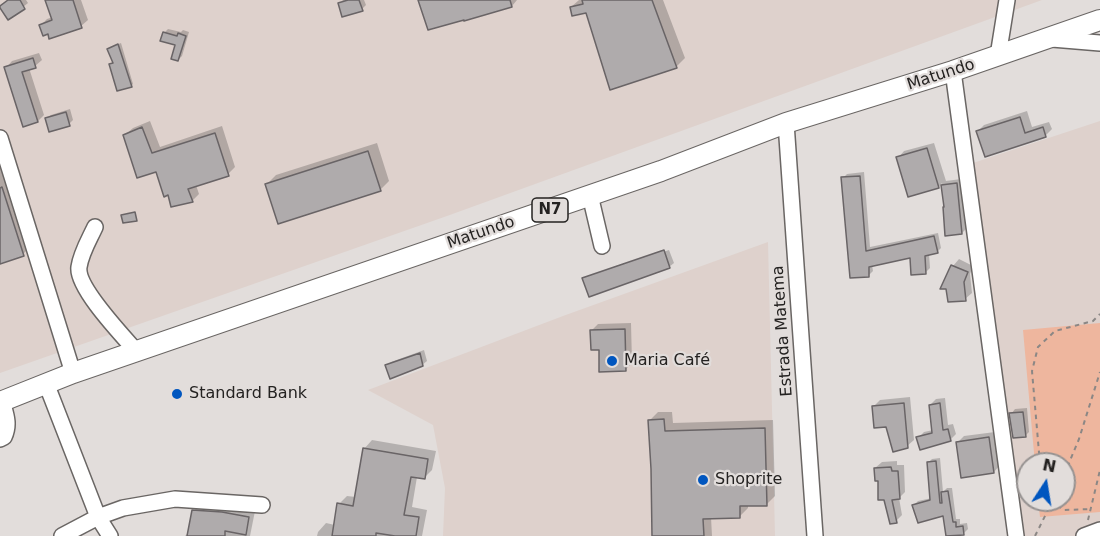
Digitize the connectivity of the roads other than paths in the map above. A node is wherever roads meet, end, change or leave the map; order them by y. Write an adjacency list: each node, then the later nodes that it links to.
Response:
1 (1007, 0): 5 (street)
2 (1100, 20): 3 (main road, Matundo / N7)
3 (1047, 39): 4 (street); 5 (main road, Matundo / N7)
4 (1100, 43)
5 (998, 56): 6 (main road, Matundo / N7)
6 (953, 71): 7 (main road, Matundo / N7); 22 (street)
7 (786, 123): 9 (main road, Matundo / N7); 21 (street, Estrada Matema)
8 (0, 138): 13 (street)
9 (590, 195): 11 (street); 12 (main road, Matundo / N7)
10 (95, 227): 12 (street)
11 (602, 246)
12 (136, 351): 13 (main road, Matundo / N7)
13 (74, 373): 14 (main road, Matundo / N7)
14 (46, 383): 15 (main road, Matundo / N7); 18 (street)
15 (1, 401): 16 (street)
16 (0, 439)
17 (262, 505): 18 (street)
18 (98, 517): 19 (street); 20 (street)
19 (62, 536)
20 (110, 536)
21 (815, 536)
22 (1016, 536)

